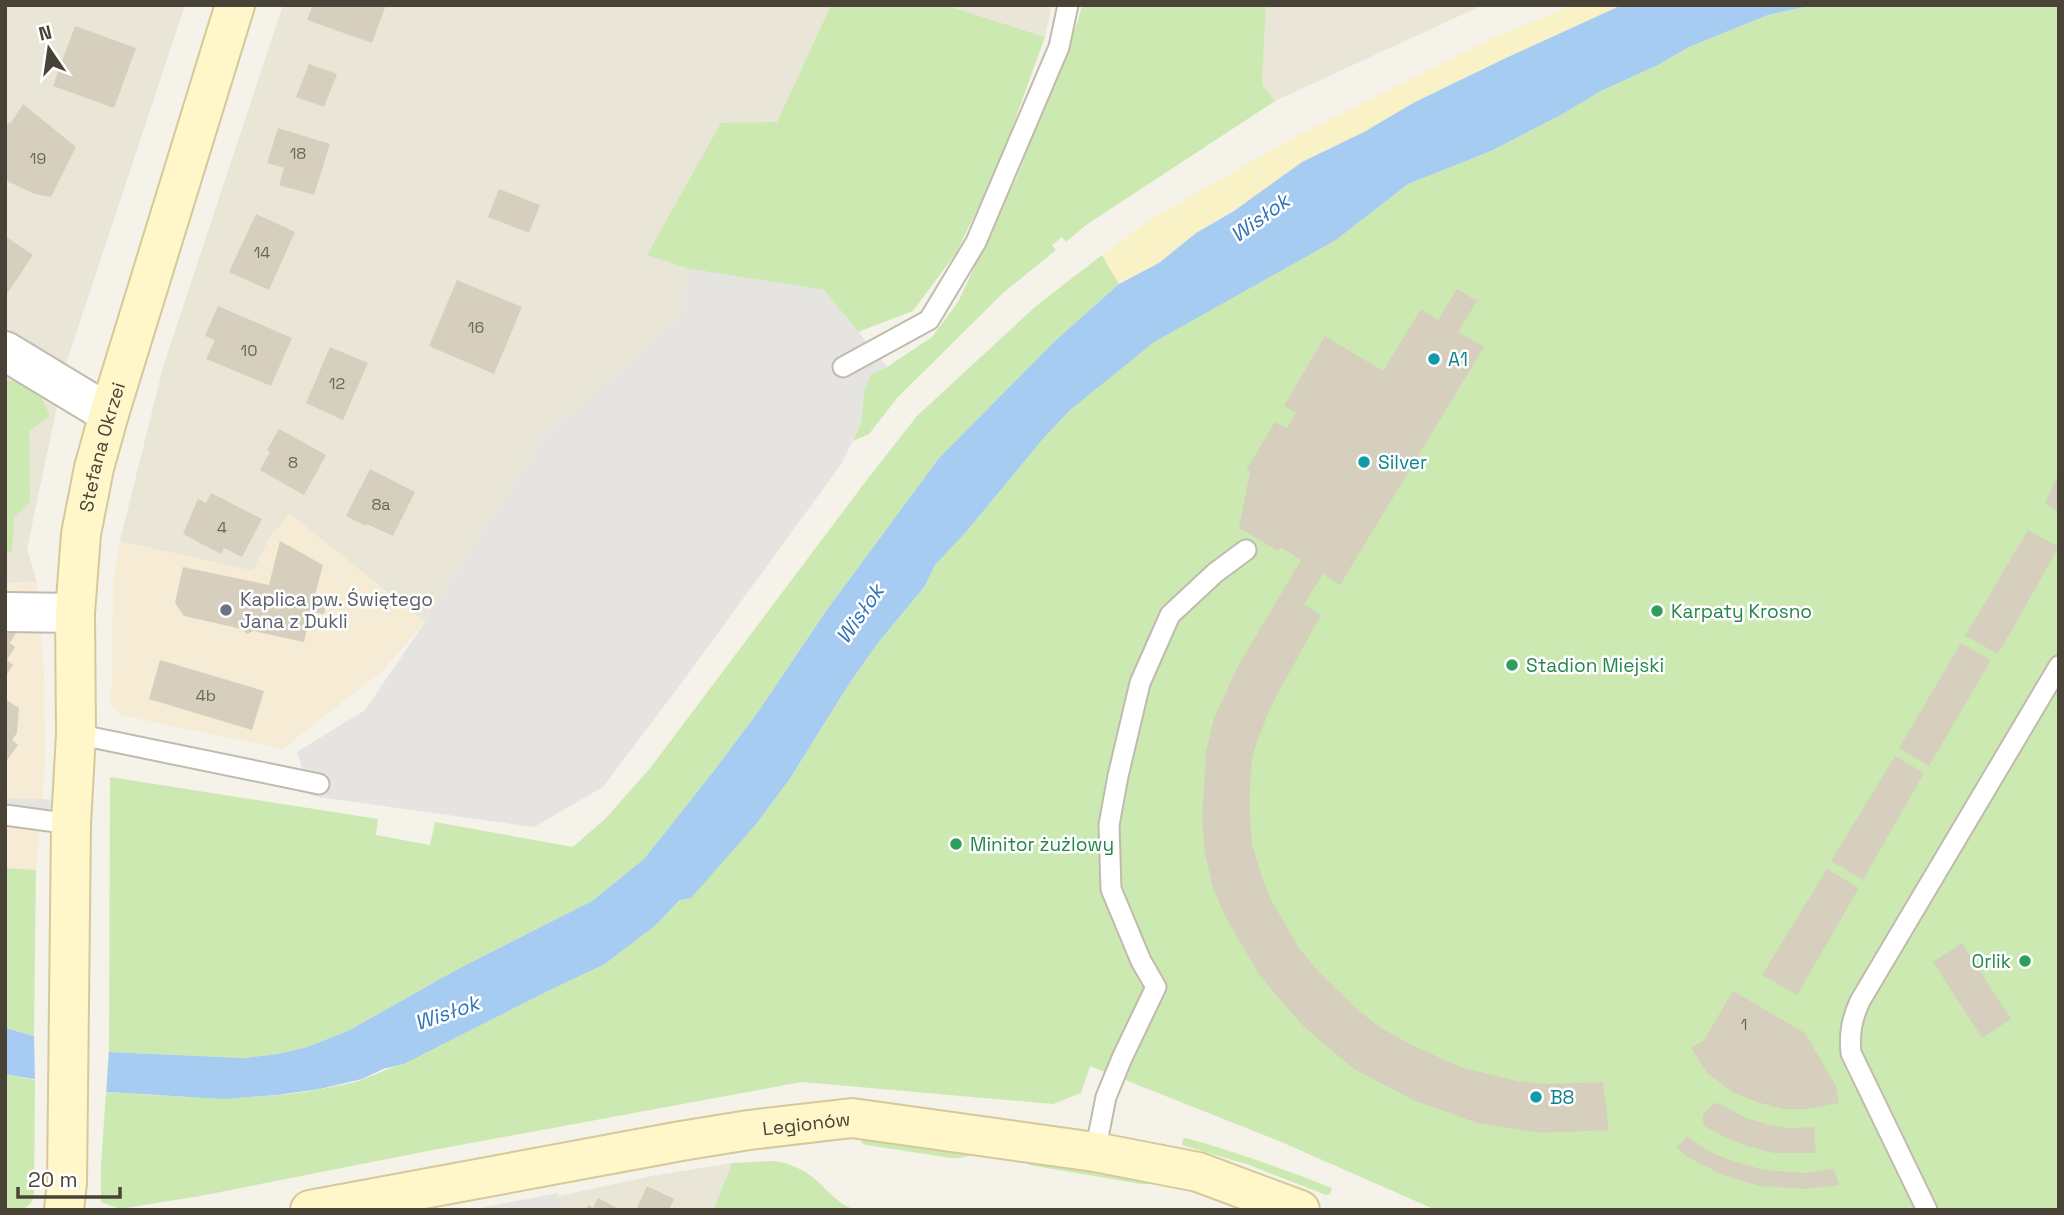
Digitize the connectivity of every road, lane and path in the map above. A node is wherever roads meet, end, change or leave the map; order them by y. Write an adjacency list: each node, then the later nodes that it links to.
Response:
1 (235, 5): 5 (street, Stefana Okrzei)
2 (1068, 5): 4 (lane)
3 (5, 351): 5 (street)
4 (843, 367)
5 (109, 414): 8 (street, Stefana Okrzei)
6 (1246, 550): 14 (lane)
7 (5, 612): 8 (street)
8 (75, 613): 10 (street, Stefana Okrzei)
9 (2059, 666): 18 (lane)
10 (76, 734): 11 (lane); 13 (street, Stefana Okrzei)
11 (318, 783)
12 (5, 815): 13 (lane)
13 (71, 824): 15 (street, Stefana Okrzei)
14 (1095, 1152): 16 (street, Legionów); 17 (street, Legionów)
15 (65, 1203)
16 (310, 1210)
17 (1300, 1210)
18 (1927, 1210)

